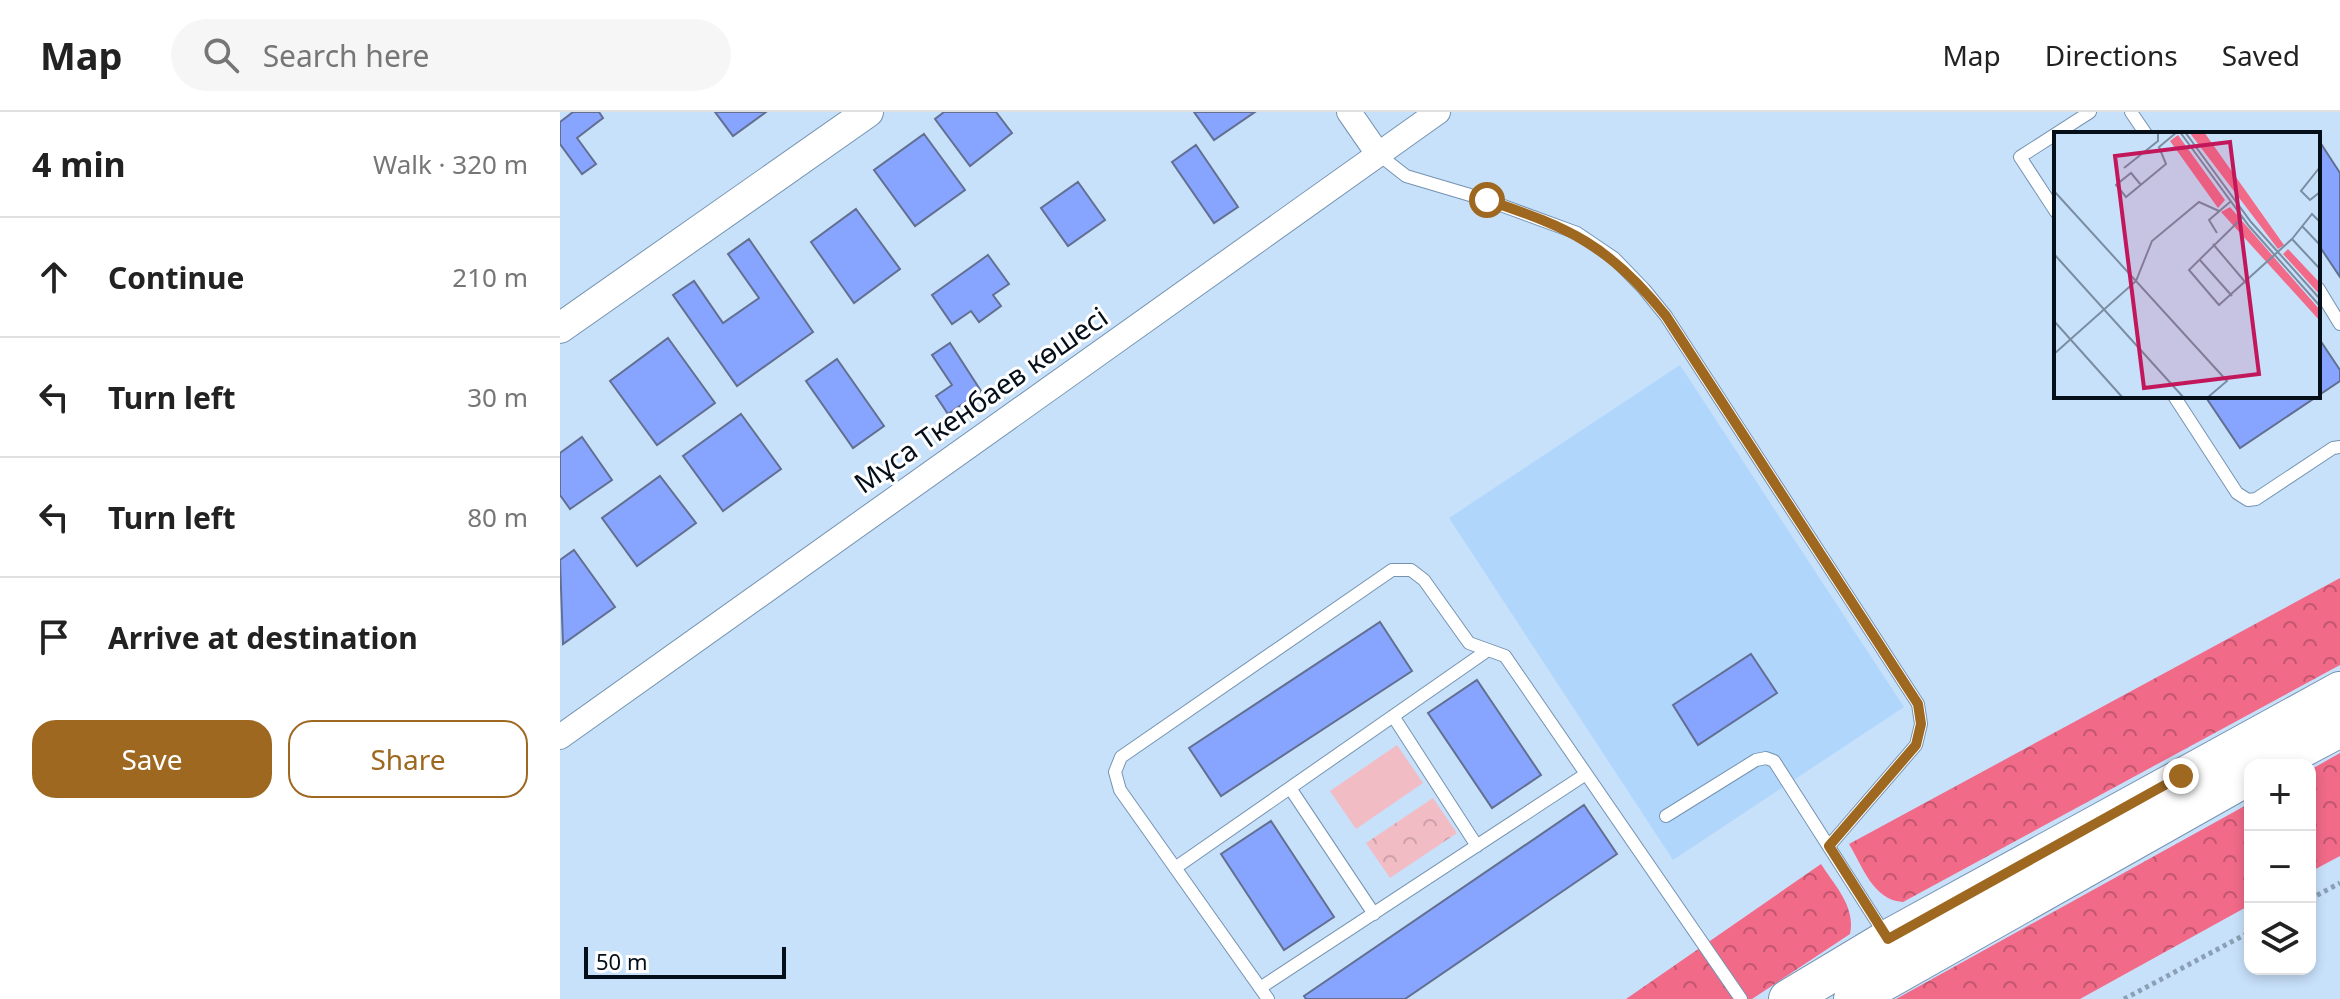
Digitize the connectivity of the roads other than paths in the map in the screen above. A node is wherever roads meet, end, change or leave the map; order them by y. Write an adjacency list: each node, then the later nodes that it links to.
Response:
1 (868, 112): 13 (street)
2 (1349, 112): 9 (street)
3 (1438, 112): 9 (street, Мұса Ткенбаев көшесі)
4 (2090, 112): 6 (lane)
5 (2131, 112): 7 (lane)
6 (2059, 132)
7 (2145, 132)
8 (2054, 135): 10 (lane)
9 (1378, 154): 20 (street, Мұса Ткенбаев көшесі); 27 (lane)
10 (2054, 209)
11 (2320, 291): 12 (lane)
12 (2340, 324)
13 (560, 328)
14 (2175, 398): 15 (lane)
15 (2340, 447)
16 (1488, 650): 18 (lane); 22 (lane); 28 (lane)
17 (2340, 691): 30 (main road)
18 (1393, 716): 24 (lane); 26 (lane)
19 (2340, 728): 21 (main road)
20 (560, 737)
21 (2281, 759)
22 (1586, 774): 26 (lane); 32 (lane)
23 (2244, 778): 34 (main road)
24 (1290, 788): 28 (lane); 29 (lane)
25 (1666, 816): 27 (lane)
26 (1477, 846): 29 (lane)
27 (1829, 846): 30 (lane)
28 (1175, 868): 31 (lane)
29 (1374, 914): 31 (lane)
30 (1888, 939): 33 (main road)
31 (1264, 994)
32 (1741, 999)
33 (1788, 999)
34 (1853, 999)

